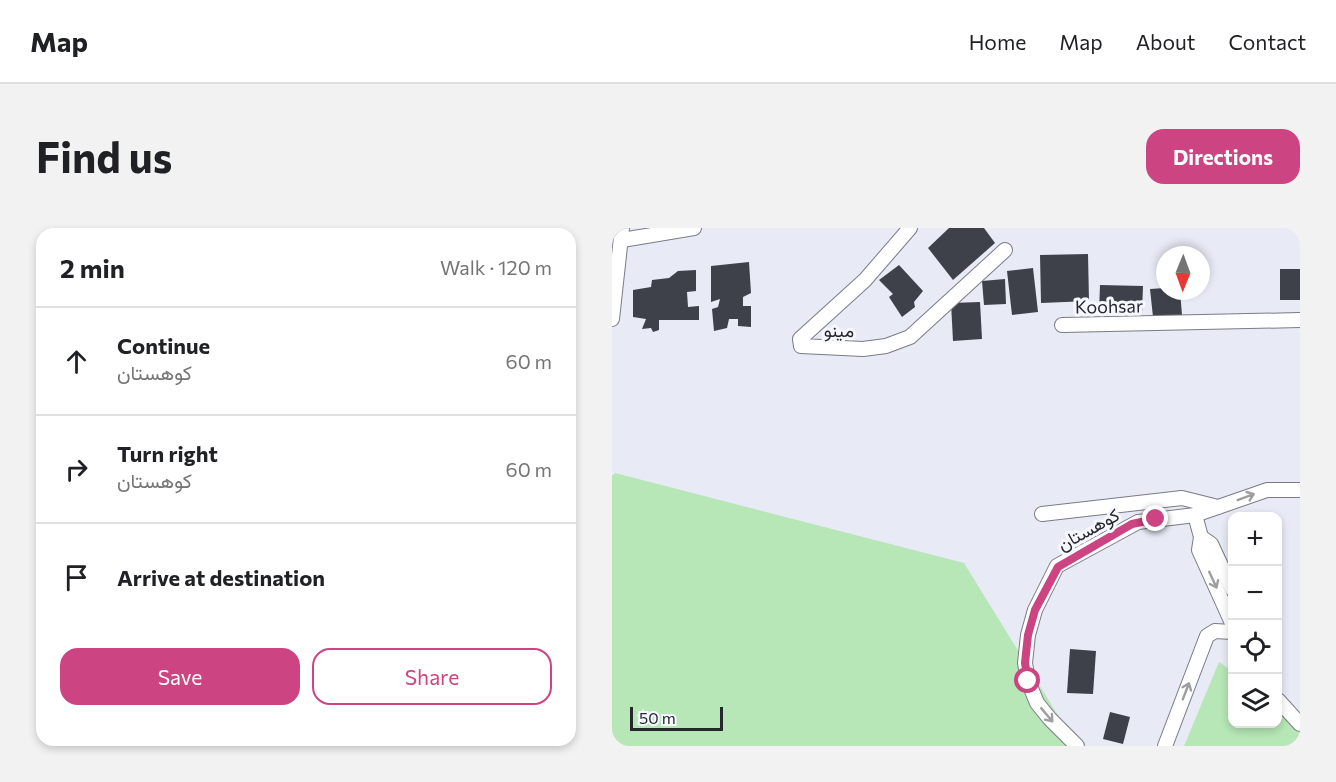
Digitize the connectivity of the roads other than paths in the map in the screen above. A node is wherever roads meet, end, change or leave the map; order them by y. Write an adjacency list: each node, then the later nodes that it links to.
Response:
1 (694, 228): 3 (street)
2 (910, 228): 4 (street, مینو)
3 (622, 234): 5 (street)
4 (1005, 250)
5 (613, 303): 6 (street)
6 (612, 319)
7 (1300, 320): 8 (street, Koohsar)
8 (1062, 325)
9 (1300, 490): 10 (street, کوهستان, one-way to 9)
10 (1218, 507): 11 (street); 12 (street, کوهستان)
11 (1042, 514)
12 (1195, 515): 13 (street); 19 (street, کوهستان, one-way to 19)
13 (1201, 537): 14 (street); 15 (street, one-way to 15)
14 (1228, 579)
15 (1232, 620)
16 (1228, 632): 20 (street, one-way to 16)
17 (1282, 704): 18 (street)
18 (1300, 724)
19 (1077, 746)
20 (1165, 746)

